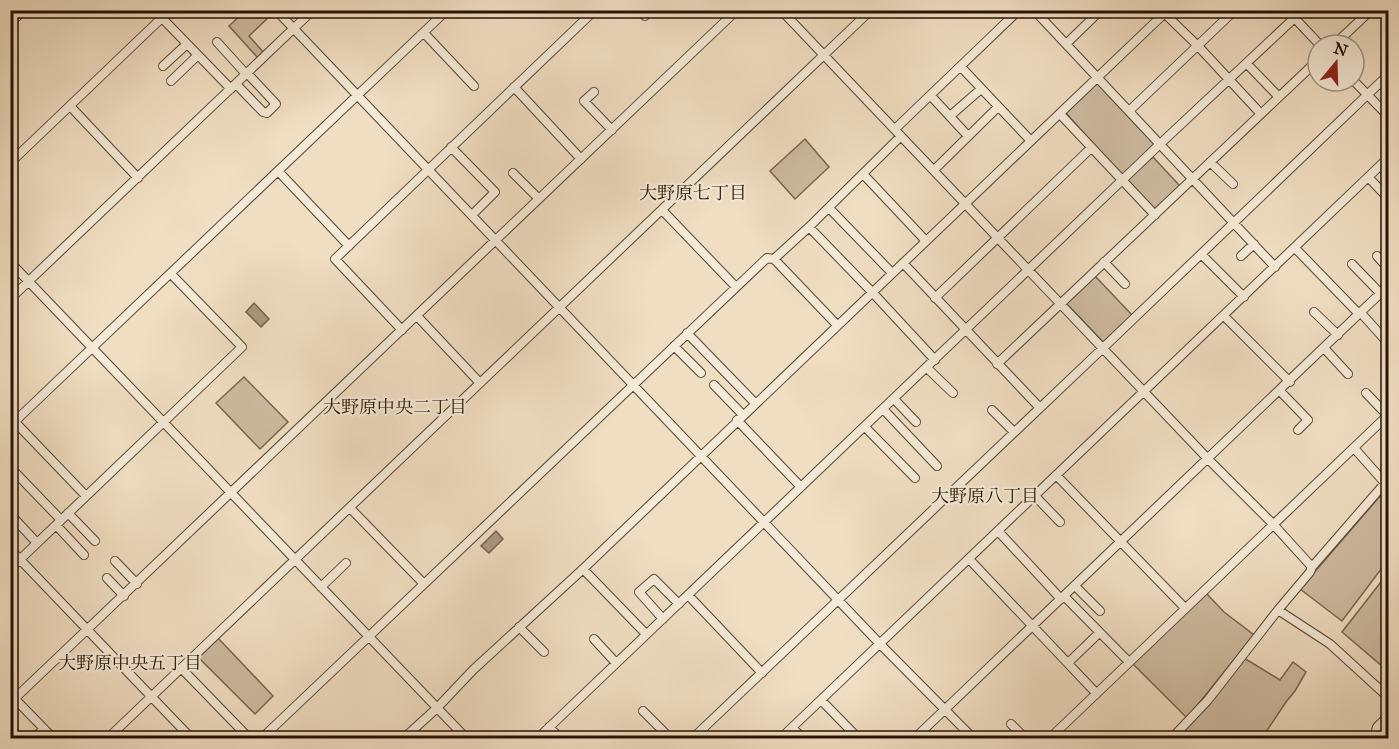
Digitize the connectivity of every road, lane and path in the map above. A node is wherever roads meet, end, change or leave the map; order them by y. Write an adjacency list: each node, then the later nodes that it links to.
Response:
1 (24, 10): 20 (street)
2 (170, 10): 18 (street)
3 (276, 10): 21 (street)
4 (313, 10): 21 (street)
5 (447, 10): 22 (street)
6 (595, 10): 42 (street)
7 (737, 10): 57 (street)
8 (781, 10): 30 (street)
9 (872, 10): 30 (street)
10 (1020, 10): 33 (street)
11 (1034, 10): 27 (street)
12 (1101, 10): 27 (street)
13 (1235, 10): 28 (street)
14 (1287, 10): 19 (street)
15 (1303, 10): 19 (street)
16 (1371, 10): 24 (street)
17 (1165, 12): 28 (street); 37 (street)
18 (162, 18): 26 (street); 49 (street)
19 (1295, 18): 23 (street); 31 (street)
20 (10, 23)
21 (294, 29): 35 (street); 46 (street)
22 (424, 33): 40 (street); 46 (street)
23 (1309, 33)
24 (1347, 33)
25 (217, 42): 35 (street)
26 (187, 44): 29 (street); 32 (street)
27 (1066, 44): 37 (street)
28 (1198, 46): 39 (street); 51 (street)
29 (198, 55): 38 (street); 41 (street)
30 (824, 56): 56 (street); 84 (street)
31 (1247, 64): 39 (street); 48 (street)
32 (163, 66)
33 (961, 67): 43 (street); 47 (street)
34 (1306, 71): 48 (street)
35 (247, 74): 41 (street); 41 (street)
36 (1389, 75): 45 (street)
37 (1098, 78): 51 (street); 52 (street)
38 (171, 81)
39 (1229, 81): 53 (street); 61 (street)
40 (474, 86)
41 (233, 87): 76 (street)
42 (514, 87): 62 (street); 65 (street)
43 (981, 89): 50 (street); 54 (street)
44 (594, 92): 57 (street)
45 (1367, 95): 55 (street); 87 (street)
46 (358, 96): 69 (street); 71 (street)
47 (931, 96): 54 (street); 56 (street)
48 (1279, 97): 53 (street)
49 (70, 106): 67 (street); 76 (street)
50 (998, 107): 59 (street); 60 (street)
51 (1129, 111): 61 (street)
52 (1060, 114): 60 (street); 63 (street)
53 (1261, 114): 66 (street)
54 (950, 116): 59 (street)
55 (1389, 117)
56 (895, 129): 58 (street)
57 (612, 130): 65 (street)
58 (901, 136): 70 (street); 73 (street)
59 (968, 136): 70 (street)
60 (1031, 141): 82 (street)
61 (1160, 144): 77 (street); 78 (street)
62 (451, 147): 69 (street); 85 (street)
63 (1091, 148): 78 (street); 89 (street)
64 (1389, 158): 68 (street)
65 (581, 159): 81 (street)
66 (1210, 162): 77 (street); 79 (street)
67 (10, 163)
68 (1380, 166): 74 (street); 75 (street)
69 (429, 170): 85 (street); 93 (street)
70 (934, 170): 82 (street)
71 (279, 171): 93 (street); 107 (street)
72 (513, 173): 81 (street)
73 (863, 174): 83 (street); 91 (street)
74 (1389, 174)
75 (1368, 177): 80 (street); 94 (street)
76 (138, 178): 108 (street)
77 (1193, 178): 86 (street); 87 (street)
78 (1122, 181): 86 (street); 105 (street)
79 (1233, 184)
80 (1389, 198)
81 (539, 199): 90 (street)
82 (966, 203): 89 (street); 91 (street)
83 (829, 208): 88 (street); 106 (street)
84 (662, 210): 111 (street); 118 (street)
85 (472, 214): 90 (street)
86 (1155, 215): 100 (street)
87 (1234, 222): 92 (street); 95 (street)
88 (809, 227): 98 (street); 112 (street)
89 (998, 236): 105 (street); 115 (street)
90 (496, 241): 118 (street); 121 (street)
91 (926, 241): 101 (street)
92 (1254, 244): 96 (street); 103 (street)
93 (349, 246): 124 (street)
94 (1295, 248): 103 (street); 120 (street)
95 (1202, 254): 114 (street); 131 (street)
96 (1240, 256)
97 (1377, 256): 104 (street)
98 (774, 259): 111 (street); 123 (street)
99 (10, 262): 108 (street)
100 (1104, 262): 109 (street); 117 (street)
101 (903, 263): 106 (street); 115 (street)
102 (1352, 264): 113 (street)
103 (1275, 267): 114 (street)
104 (1389, 268)
105 (1029, 270): 117 (street); 125 (street)
106 (892, 273): 112 (street)
107 (171, 274): 130 (street); 154 (street)
108 (29, 282): 116 (street); 130 (street)
109 (1125, 284)
110 (1389, 286): 113 (street)
111 (736, 287): 126 (street)
112 (872, 292): 123 (street); 133 (street)
113 (1381, 294): 120 (street)
114 (1244, 297): 122 (street)
115 (935, 298): 125 (street)
116 (10, 299)
117 (1061, 304): 131 (street); 134 (street)
118 (560, 307): 139 (street); 140 (street)
119 (1314, 312): 127 (street)
120 (1360, 313): 127 (street); 128 (street)
121 (417, 316): 124 (street); 139 (street)
122 (1224, 316): 138 (street); 143 (street)
123 (837, 325): 147 (street)
124 (402, 330): 167 (street)
125 (967, 330): 133 (street); 134 (street)
126 (687, 333): 129 (street); 147 (street)
127 (1338, 335): 132 (street)
128 (1389, 343)
129 (674, 346): 136 (street); 140 (street)
130 (92, 348): 154 (street); 155 (street)
131 (1103, 348): 143 (street); 148 (street)
132 (1324, 348): 137 (street); 138 (street)
133 (935, 360): 135 (street)
134 (998, 364): 148 (street)
135 (927, 368): 144 (street); 146 (street)
136 (700, 373)
137 (1348, 374)
138 (1290, 382): 142 (street)
139 (480, 383): 170 (street)
140 (634, 384): 160 (street); 193 (street)
141 (714, 385): 152 (street)
142 (1280, 390): 157 (street); 161 (street)
143 (1145, 392): 161 (street); 164 (street)
144 (952, 393)
145 (1366, 393): 151 (street)
146 (894, 399): 149 (street); 153 (street)
147 (756, 403): 152 (street)
148 (1040, 408): 158 (street)
149 (883, 409): 156 (street); 162 (street)
150 (992, 410): 158 (street)
151 (1388, 415): 159 (street)
152 (740, 418): 160 (street); 166 (street)
153 (916, 422)
154 (163, 423): 167 (street); 168 (street)
155 (13, 424): 168 (street)
156 (865, 426): 165 (street); 166 (street)
157 (1298, 430)
158 (1014, 432): 199 (street)
159 (1353, 448): 176 (street); 188 (street)
160 (701, 456): 174 (street); 190 (street)
161 (1208, 459): 176 (street); 179 (street)
162 (938, 466)
163 (10, 467): 173 (street)
164 (1056, 475): 169 (street); 179 (street)
165 (915, 478)
166 (801, 487): 174 (street)
167 (231, 493): 185 (street); 192 (street)
168 (86, 496): 171 (street)
169 (1035, 496): 175 (street); 177 (street)
170 (350, 508): 185 (street); 193 (street)
171 (68, 513): 173 (street); 178 (street)
172 (10, 514): 180 (street)
173 (59, 522): 180 (street); 182 (street)
174 (765, 522): 196 (street); 199 (street)
175 (1060, 522)
176 (1273, 524): 188 (street); 201 (street)
177 (998, 531): 184 (street); 198 (street)
178 (95, 541)
179 (1121, 542): 194 (street); 201 (street)
180 (38, 543): 183 (street)
181 (10, 549): 183 (street)
182 (84, 555)
183 (20, 559): 189 (street); 207 (street)
184 (969, 559): 205 (street); 212 (street)
185 (295, 560): 195 (street); 217 (street)
186 (115, 561): 192 (street)
187 (346, 563): 195 (street)
188 (1312, 567): 202 (street)
189 (10, 568)
190 (583, 569): 206 (street); 209 (street)
191 (106, 578): 197 (street)
192 (137, 584): 197 (street)
193 (424, 584): 210 (street)
194 (1076, 586): 198 (street); 203 (street)
195 (321, 587): 210 (street)
196 (688, 595): 200 (street); 218 (street)
197 (124, 596): 207 (street)
198 (1063, 597): 205 (street); 208 (street)
199 (839, 600): 212 (street); 218 (street)
200 (679, 604): 204 (street); 204 (street)
201 (1185, 608): 214 (street)
202 (1278, 610): 221 (street); 251 (street)
203 (1100, 611)
204 (663, 619): 209 (street)
205 (1033, 626): 216 (street); 225 (street)
206 (519, 627): 213 (street); 224 (street)
207 (87, 630): 220 (street); 223 (street)
208 (1099, 633): 214 (street); 216 (street)
209 (646, 634): 215 (street)
210 (369, 637): 224 (street); 237 (street)
211 (594, 639): 215 (street)
212 (880, 644): 222 (street); 225 (street)
213 (544, 652)
214 (1129, 662): 219 (street)
215 (616, 663): 229 (street)
216 (1068, 663): 219 (street)
217 (181, 668): 220 (street); 236 (street)
218 (762, 673): 243 (street)
219 (1096, 693): 250 (street)
220 (152, 697): 234 (street); 235 (street)
221 (1389, 697)
222 (821, 700): 230 (street); 246 (street)
223 (13, 701): 231 (street)
224 (437, 708): 238 (street); 239 (street)
225 (945, 710): 247 (street); 248 (street)
226 (643, 711): 242 (street)
227 (1389, 716): 252 (street)
228 (1011, 724): 249 (street)
229 (549, 727): 240 (street); 241 (street)
230 (792, 728): 244 (street); 245 (street)
231 (44, 729): 232 (street); 233 (street)
232 (34, 738)
233 (53, 738)
234 (108, 738)
235 (191, 738)
236 (249, 738)
237 (262, 738)
238 (404, 738)
239 (466, 738)
240 (538, 738)
241 (560, 738)
242 (670, 738)
243 (693, 738)
244 (781, 738)
245 (803, 738)
246 (858, 738)
247 (915, 738)
248 (973, 738)
249 (1025, 738)
250 (1050, 738)
251 (1172, 738)
252 (1374, 738)

